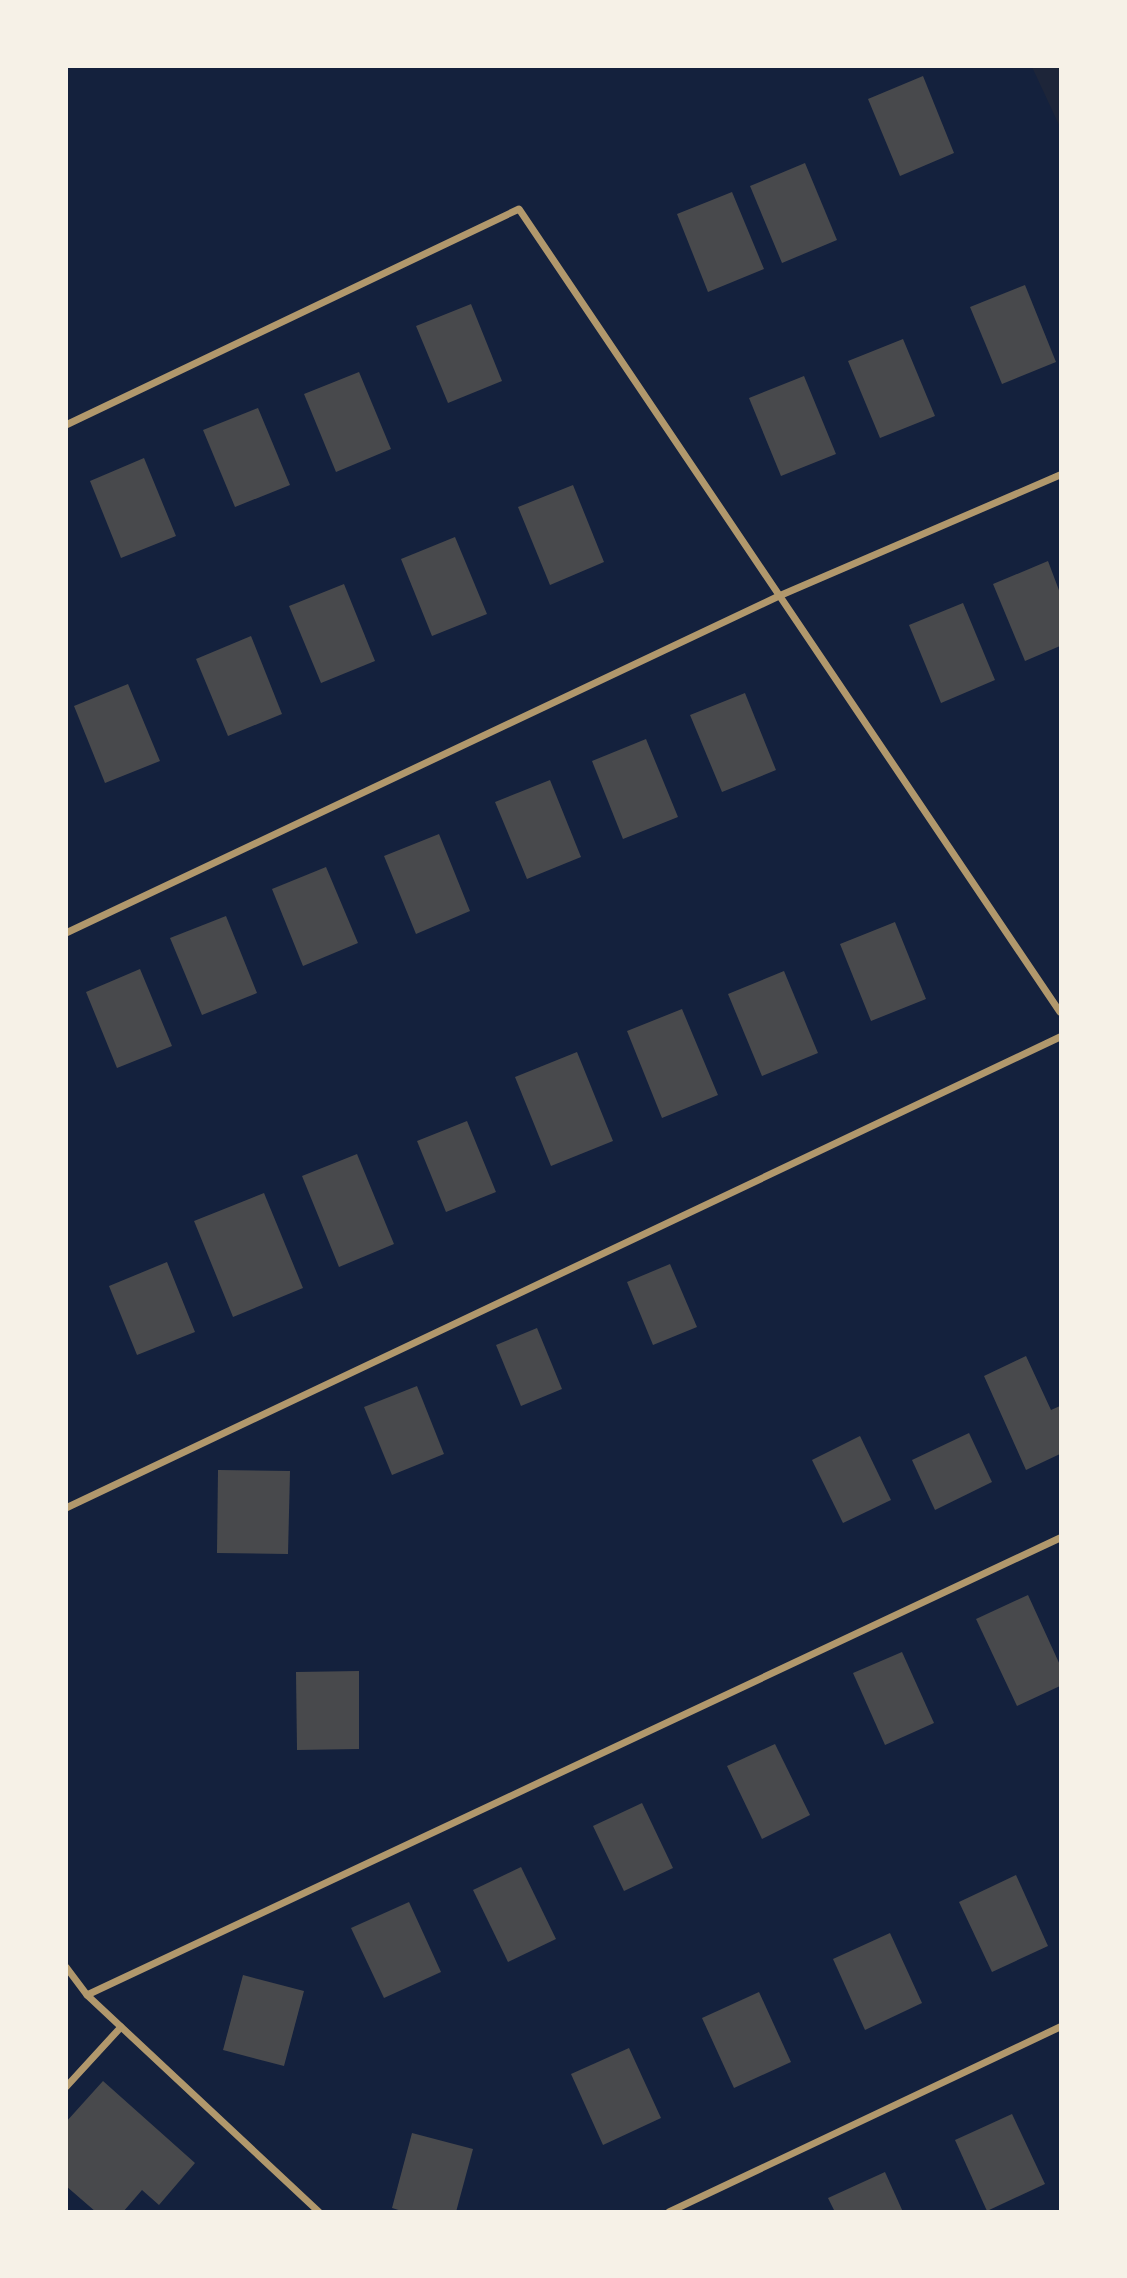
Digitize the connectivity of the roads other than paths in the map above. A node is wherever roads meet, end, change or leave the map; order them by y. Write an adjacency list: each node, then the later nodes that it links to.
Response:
1 (66, 425): 3 (street)
2 (1060, 475): 3 (street)
3 (779, 596): 4 (street); 5 (street)
4 (66, 933)
5 (1060, 1012)
6 (1060, 1037): 7 (street)
7 (66, 1508)
8 (1060, 1538): 10 (street)
9 (66, 1967): 10 (street)
10 (87, 1995): 12 (street)
11 (1060, 2026): 15 (street)
12 (121, 2027): 13 (street); 14 (street)
13 (66, 2087)
14 (319, 2211)
15 (668, 2211)

